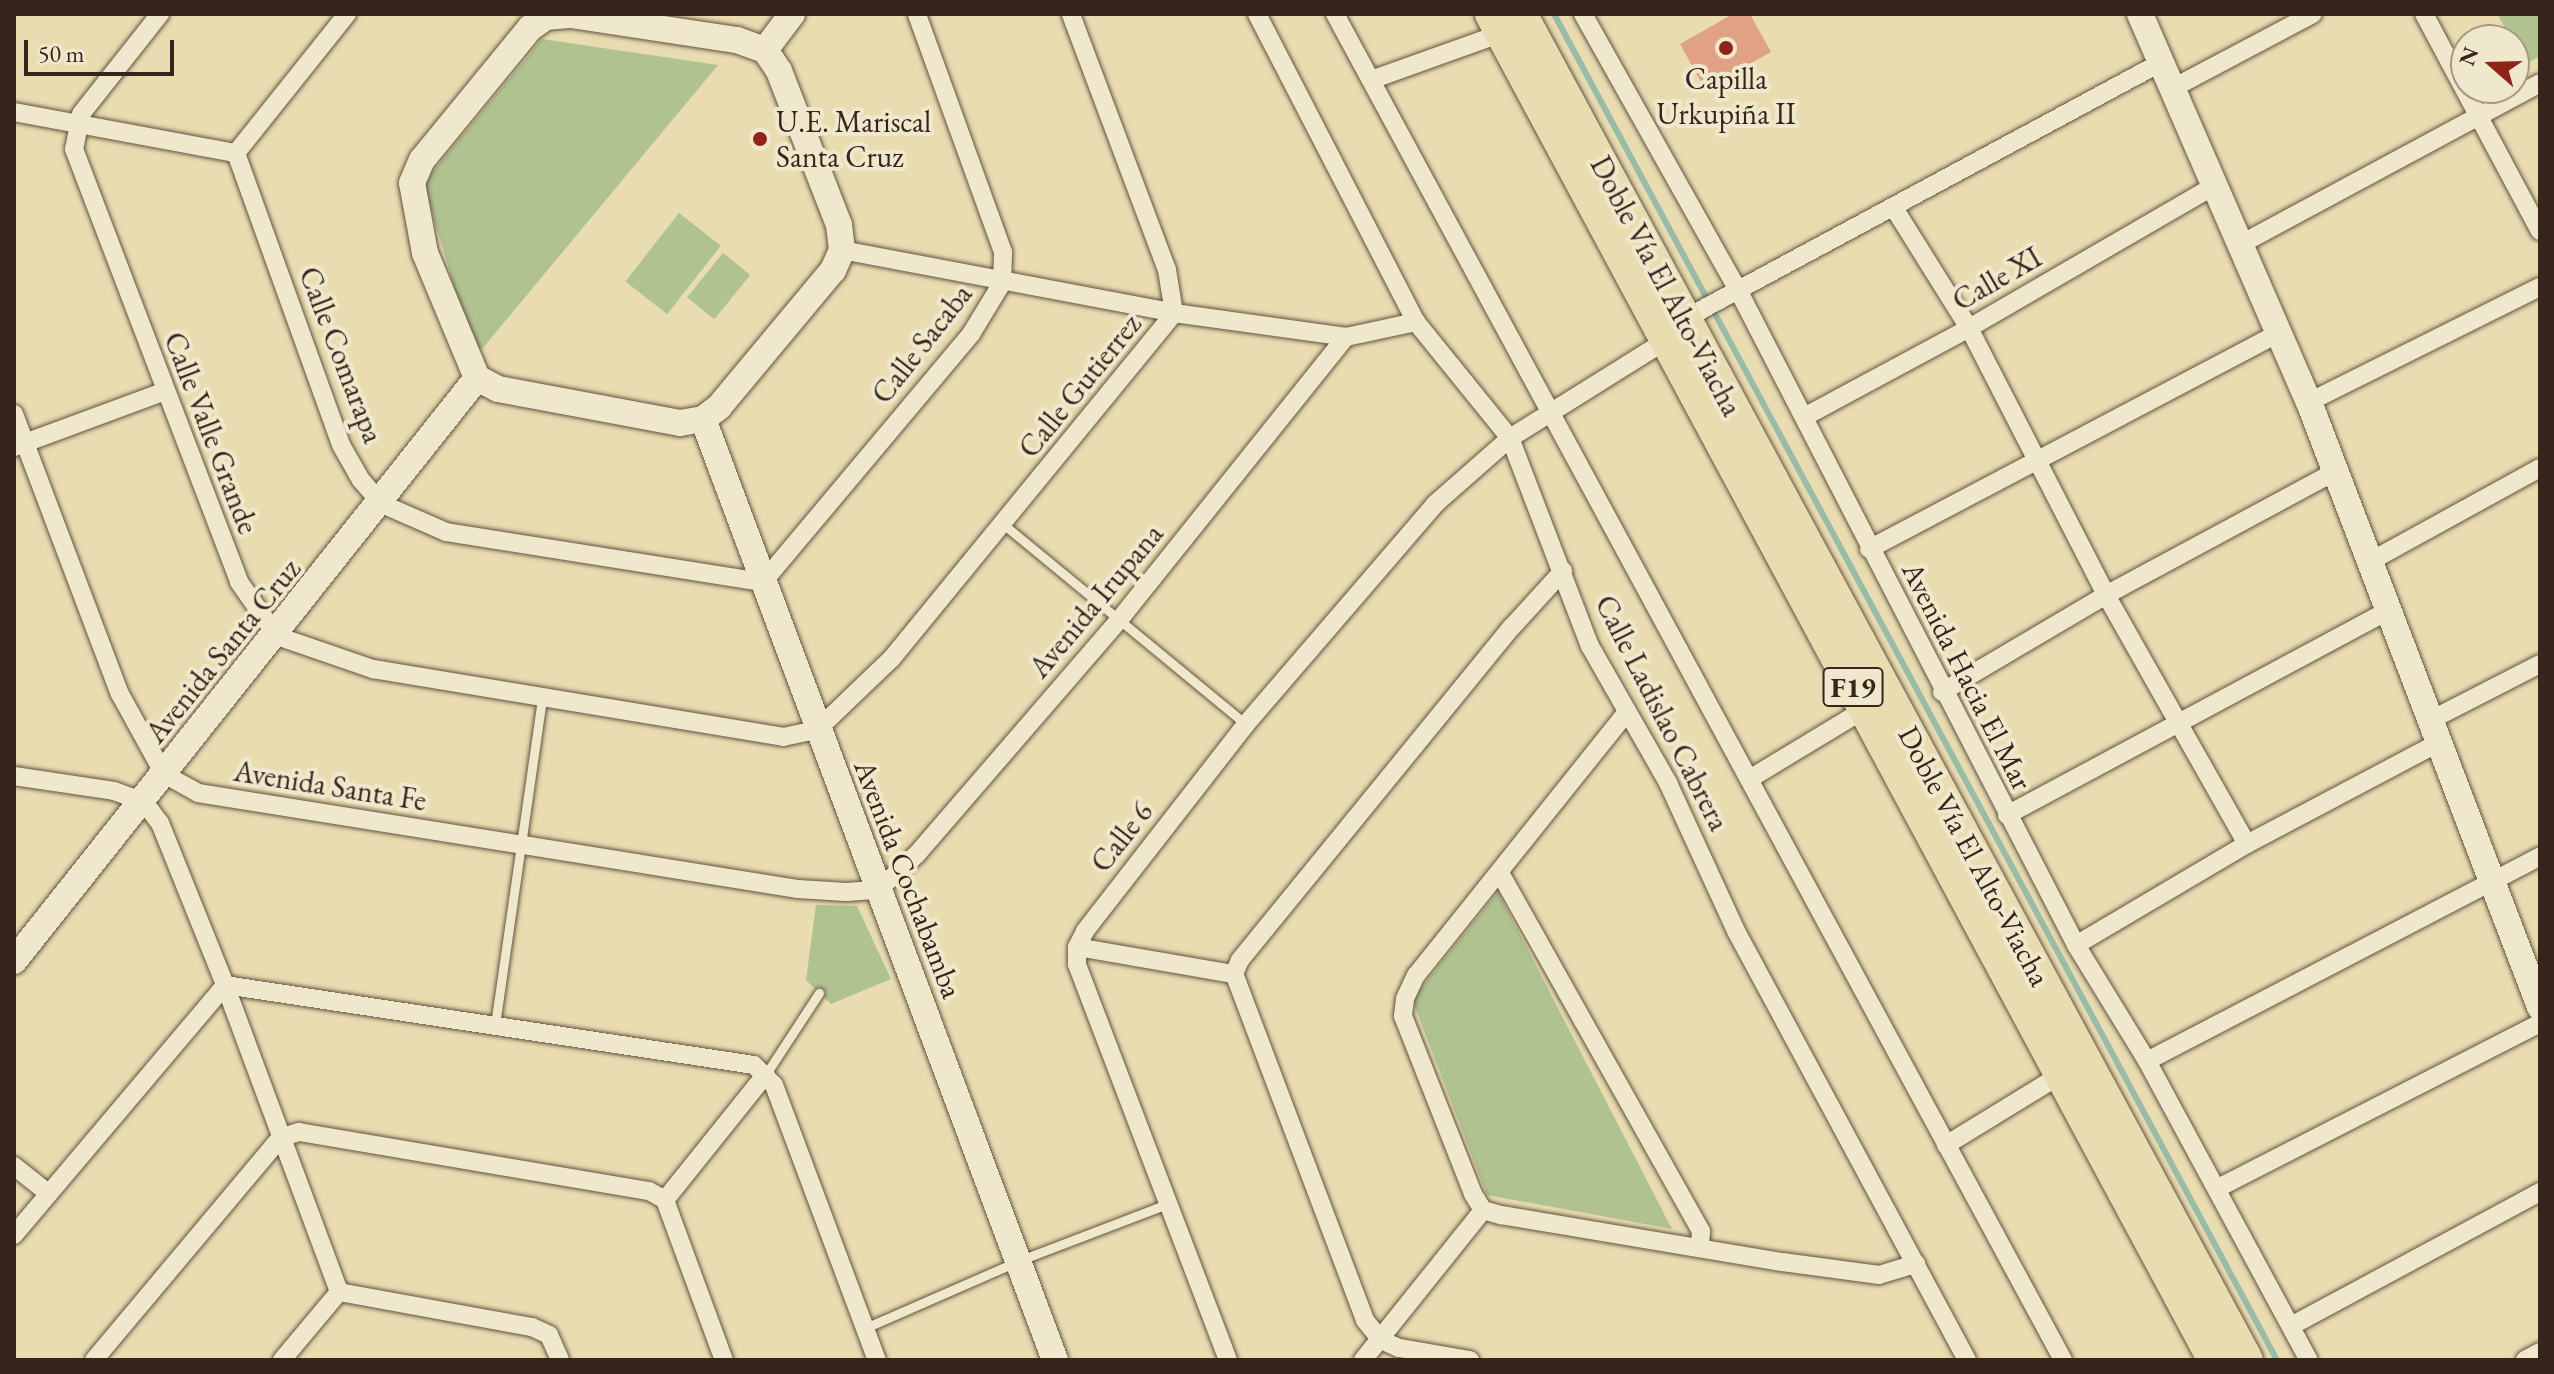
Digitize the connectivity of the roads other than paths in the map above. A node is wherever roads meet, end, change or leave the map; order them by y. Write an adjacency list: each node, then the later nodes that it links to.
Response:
1 (160, 14): 21 (street)
2 (347, 14): 22 (street)
3 (792, 14): 14 (street)
4 (917, 14): 28 (street, Calle Sacaba)
5 (1071, 14): 31 (street, Calle Gutierrez)
6 (1257, 14): 32 (street, Calle Ladislao Cabrera)
7 (1335, 14): 16 (street)
8 (1583, 14): 30 (street, Avenida Hacia El Mar)
9 (2140, 14): 15 (street)
10 (2313, 14): 18 (street)
11 (2424, 14): 20 (street)
12 (545, 15): 14 (street); 37 (street)
13 (1504, 20): 16 (street); 33 (highway, Doble Vía El Alto-Viacha / F19)
14 (765, 50): 27 (street)
15 (2160, 63): 18 (street); 24 (street, Calle 6)
16 (1371, 80): 41 (street)
17 (2540, 83): 20 (street)
18 (2173, 88): 23 (street)
19 (14, 112): 21 (street)
20 (2478, 118): 25 (street); 26 (street)
21 (76, 125): 22 (street); 38 (street, Calle Valle Grande)
22 (236, 153): 49 (street, Calle Comarapa)
23 (2216, 185): 26 (street); 34 (street, Calle XI)
24 (1894, 208): 30 (street, Calle 6); 34 (street)
25 (2540, 231)
26 (2243, 243): 35 (street)
27 (842, 250): 28 (street); 43 (street)
28 (1002, 283): 31 (street); 54 (street, Calle Sacaba)
29 (2540, 287): 39 (street)
30 (1738, 290): 33 (street, Calle 6); 42 (street, Avenida Hacia El Mar)
31 (1174, 313): 36 (street); 50 (street, Calle Gutierrez)
32 (1416, 322): 36 (street); 44 (street, Calle Ladislao Cabrera)
33 (1684, 324): 41 (street, Calle 6); 62 (highway, Doble Vía El Alto-Viacha / F19); 121 (highway, Doble Vía El Alto-Viacha / F19)
34 (1969, 328): 42 (street, Calle XI); 46 (street)
35 (2280, 332): 39 (street); 46 (street)
36 (1346, 337): 57 (street, Avenida Irupana)
37 (477, 378): 43 (street); 49 (street, Avenida Santa Cruz)
38 (163, 392): 45 (street); 58 (street, Calle Valle Grande)
39 (2309, 402): 48 (street)
40 (14, 414): 45 (street)
41 (1552, 414): 44 (street, Calle 6); 70 (street)
42 (1804, 417): 51 (street, Avenida Hacia El Mar)
43 (703, 419): 54 (street, Avenida Cochabamba)
44 (1510, 438): 53 (street, Calle Ladislao Cabrera); 65 (street, Calle 6)
45 (19, 445): 68 (street)
46 (2041, 463): 51 (street); 55 (street)
47 (2540, 468): 52 (street)
48 (2333, 473): 52 (street); 55 (street)
49 (382, 504): 54 (street); 58 (street, Avenida Santa Cruz)
50 (1003, 524): 57 (lane); 66 (street, Calle Gutierrez)
51 (1869, 549): 60 (street, Avenida Hacia El Mar)
52 (2369, 562): 56 (street)
53 (1563, 571): 63 (street, Calle Ladislao Cabrera); 82 (street)
54 (763, 582): 66 (street, Avenida Cochabamba)
55 (2106, 595): 60 (street); 64 (street)
56 (2386, 612): 64 (street); 67 (street)
57 (1119, 620): 65 (lane); 78 (street, Avenida Irupana)
58 (277, 636): 61 (street); 68 (street, Avenida Santa Cruz)
59 (2540, 664): 67 (street)
60 (1942, 692): 72 (street, Avenida Hacia El Mar)
61 (542, 697): 66 (street); 74 (lane)
62 (1865, 709): 70 (street); 90 (highway, Doble Vía El Alto-Viacha / F19)
63 (1627, 712): 76 (street); 103 (street, Calle Ladislao Cabrera)
64 (2179, 722): 72 (street); 73 (street)
65 (1246, 724): 80 (street, Calle 6)
66 (817, 730): 78 (street, Avenida Cochabamba)
67 (2434, 732): 73 (street); 77 (street)
68 (164, 774): 71 (street, Avenida Santa Cruz); 74 (street, Avenida Santa Fe)
69 (14, 776): 71 (street)
70 (1751, 778): 92 (street)
71 (144, 802): 81 (street, Avenida Santa Cruz); 83 (street)
72 (2007, 815): 79 (street, Avenida Hacia El Mar)
73 (2247, 844): 79 (street)
74 (523, 845): 78 (street, Avenida Santa Fe); 87 (lane)
75 (2540, 856): 77 (street)
76 (1500, 873): 99 (street); 101 (street)
77 (2492, 880): 85 (street); 88 (street)
78 (878, 890): 102 (street, Avenida Cochabamba)
79 (2076, 945): 88 (street, Avenida Hacia El Mar)
80 (1077, 947): 82 (street); 98 (street)
81 (14, 961)
82 (1234, 974): 107 (street)
83 (225, 985): 87 (street); 91 (street); 96 (street)
84 (819, 993): 89 (lane)
85 (2540, 1007)
86 (2540, 1023): 94 (street)
87 (495, 1025): 89 (street)
88 (2147, 1061): 94 (street, Avenida Hacia El Mar)
89 (766, 1074): 97 (street); 106 (street)
90 (2062, 1074): 92 (street); 120 (highway, Doble Vía El Alto-Viacha / F19)
91 (280, 1138): 97 (street); 104 (street); 109 (street)
92 (1946, 1145): 119 (street)
93 (14, 1166): 96 (street)
94 (2218, 1188): 105 (street, Avenida Hacia El Mar)
95 (2540, 1192): 105 (street)
96 (48, 1193): 100 (street)
97 (665, 1200): 112 (street)
98 (1167, 1204): 102 (lane); 115 (street)
99 (1483, 1210): 101 (street); 107 (street)
100 (14, 1235)
101 (1700, 1247): 103 (street)
102 (1018, 1261): 106 (lane); 114 (street, Avenida Cochabamba)
103 (1916, 1264): 118 (street, Calle Ladislao Cabrera)
104 (339, 1292): 110 (street); 111 (street)
105 (2291, 1326): 122 (street, Avenida Hacia El Mar)
106 (865, 1328): 113 (street)
107 (1381, 1340): 116 (street); 117 (street)
108 (2540, 1352): 123 (street)
109 (94, 1360)
110 (282, 1360)
111 (560, 1360)
112 (724, 1360)
113 (877, 1360)
114 (1055, 1360)
115 (1228, 1360)
116 (1363, 1360)
117 (1470, 1360)
118 (1967, 1360)
119 (2063, 1360)
120 (2215, 1360)
121 (2246, 1360)
122 (2309, 1360)
123 (2525, 1360)

